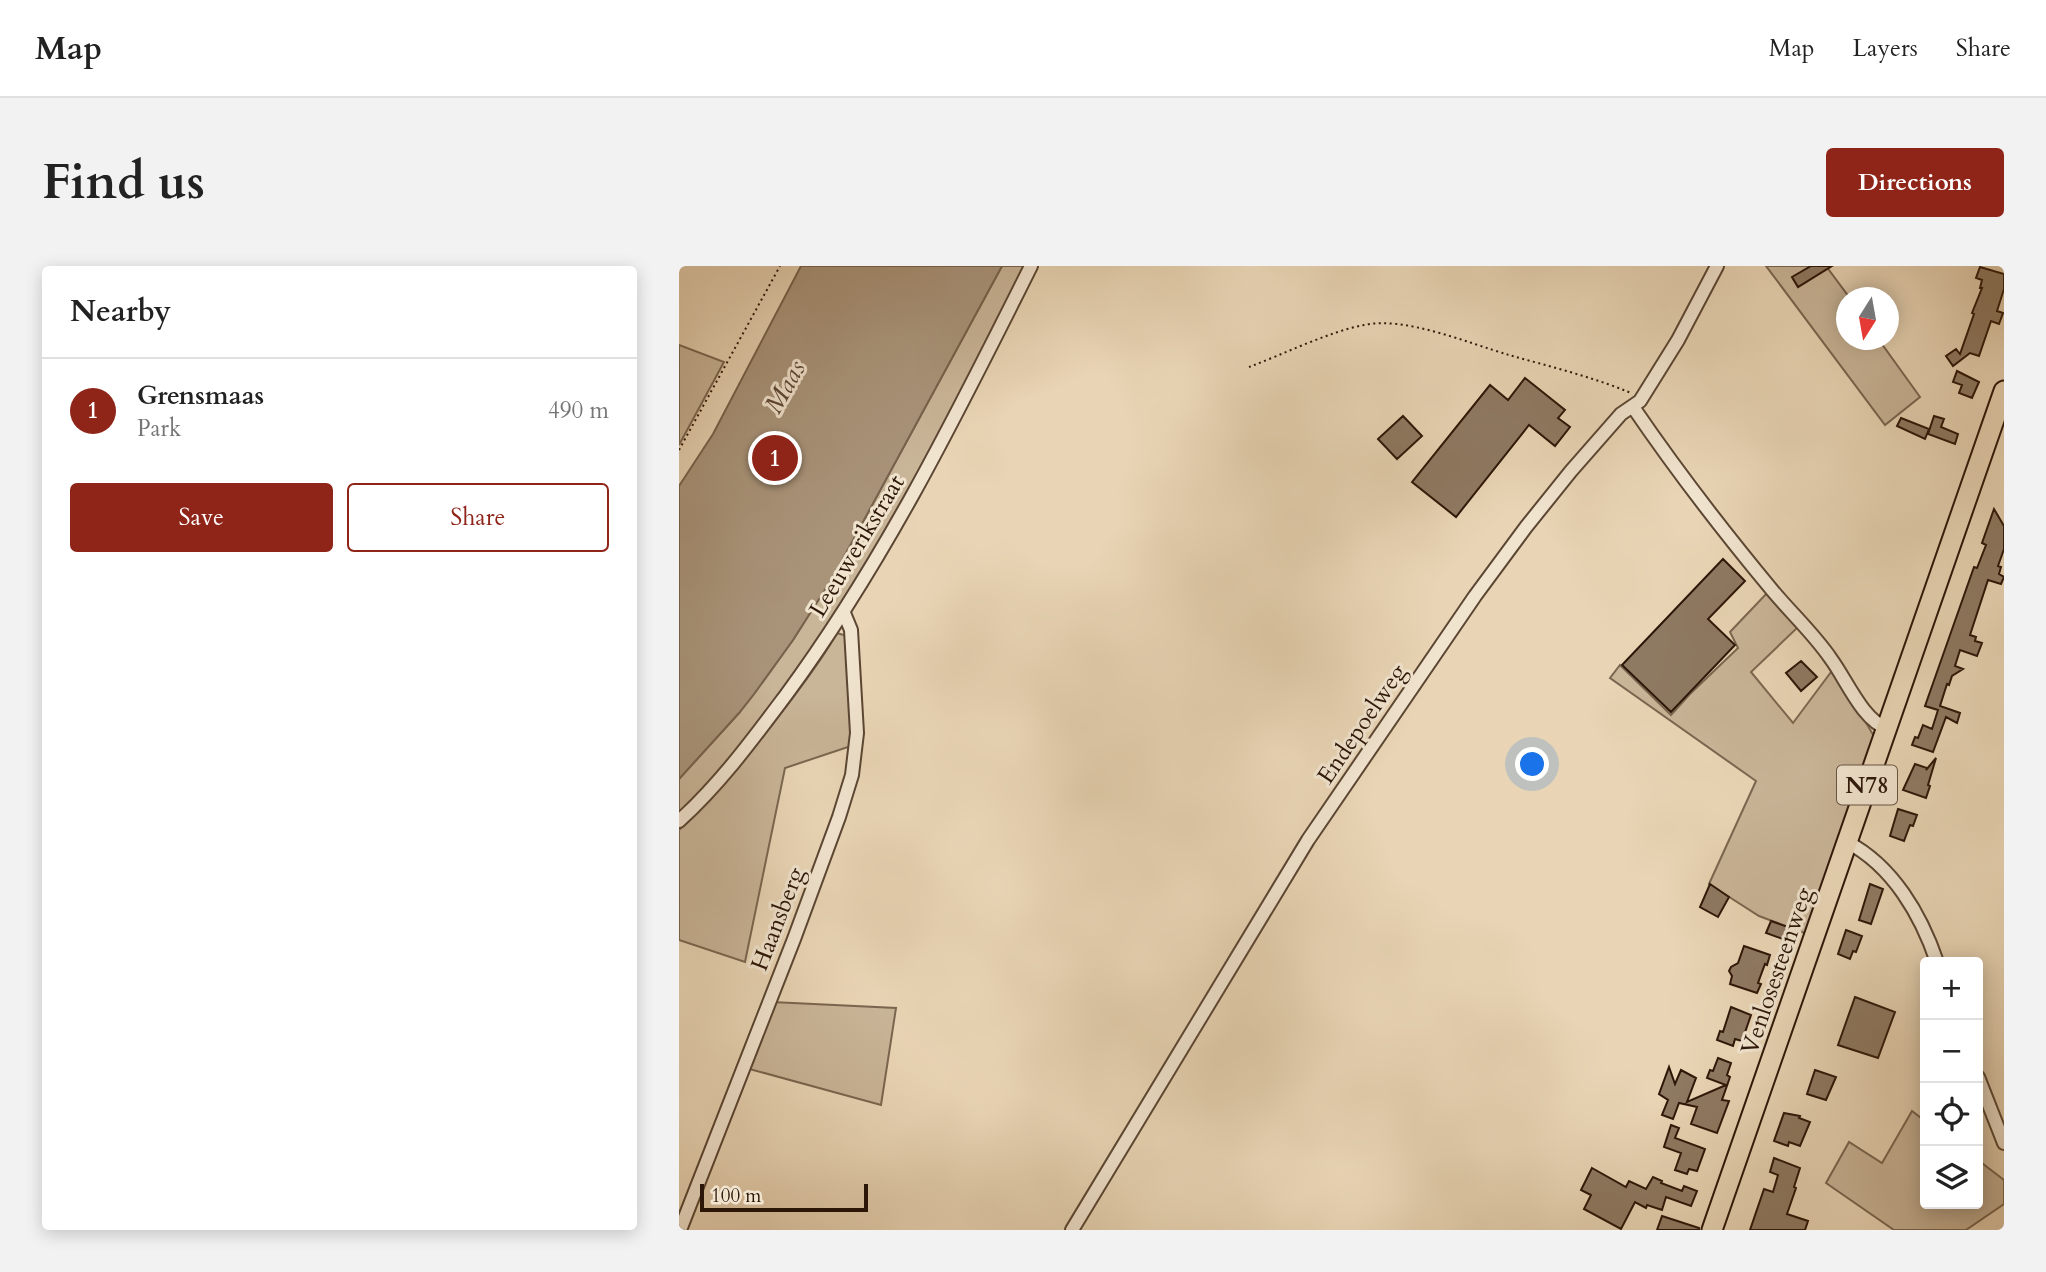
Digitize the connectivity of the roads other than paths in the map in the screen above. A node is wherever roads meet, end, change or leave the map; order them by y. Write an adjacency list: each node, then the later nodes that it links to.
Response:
1 (1031, 266): 5 (street, Leeuwerikstraat)
2 (1717, 266): 4 (street, Endepoelweg)
3 (2004, 391): 6 (main road, Venlosesteenweg / N78)
4 (1636, 404): 6 (street); 13 (street, Endepoelweg)
5 (844, 613): 7 (street, Leeuwerikstraat); 12 (street, Haansberg)
6 (1887, 728): 8 (main road, Venlosesteenweg / N78)
7 (679, 821)
8 (1847, 842): 9 (street); 14 (main road, Venlosesteenweg / N78)
9 (1935, 957)
10 (1980, 1083): 11 (street)
11 (2004, 1143)
12 (680, 1230)
13 (1072, 1230)
14 (1712, 1230)

